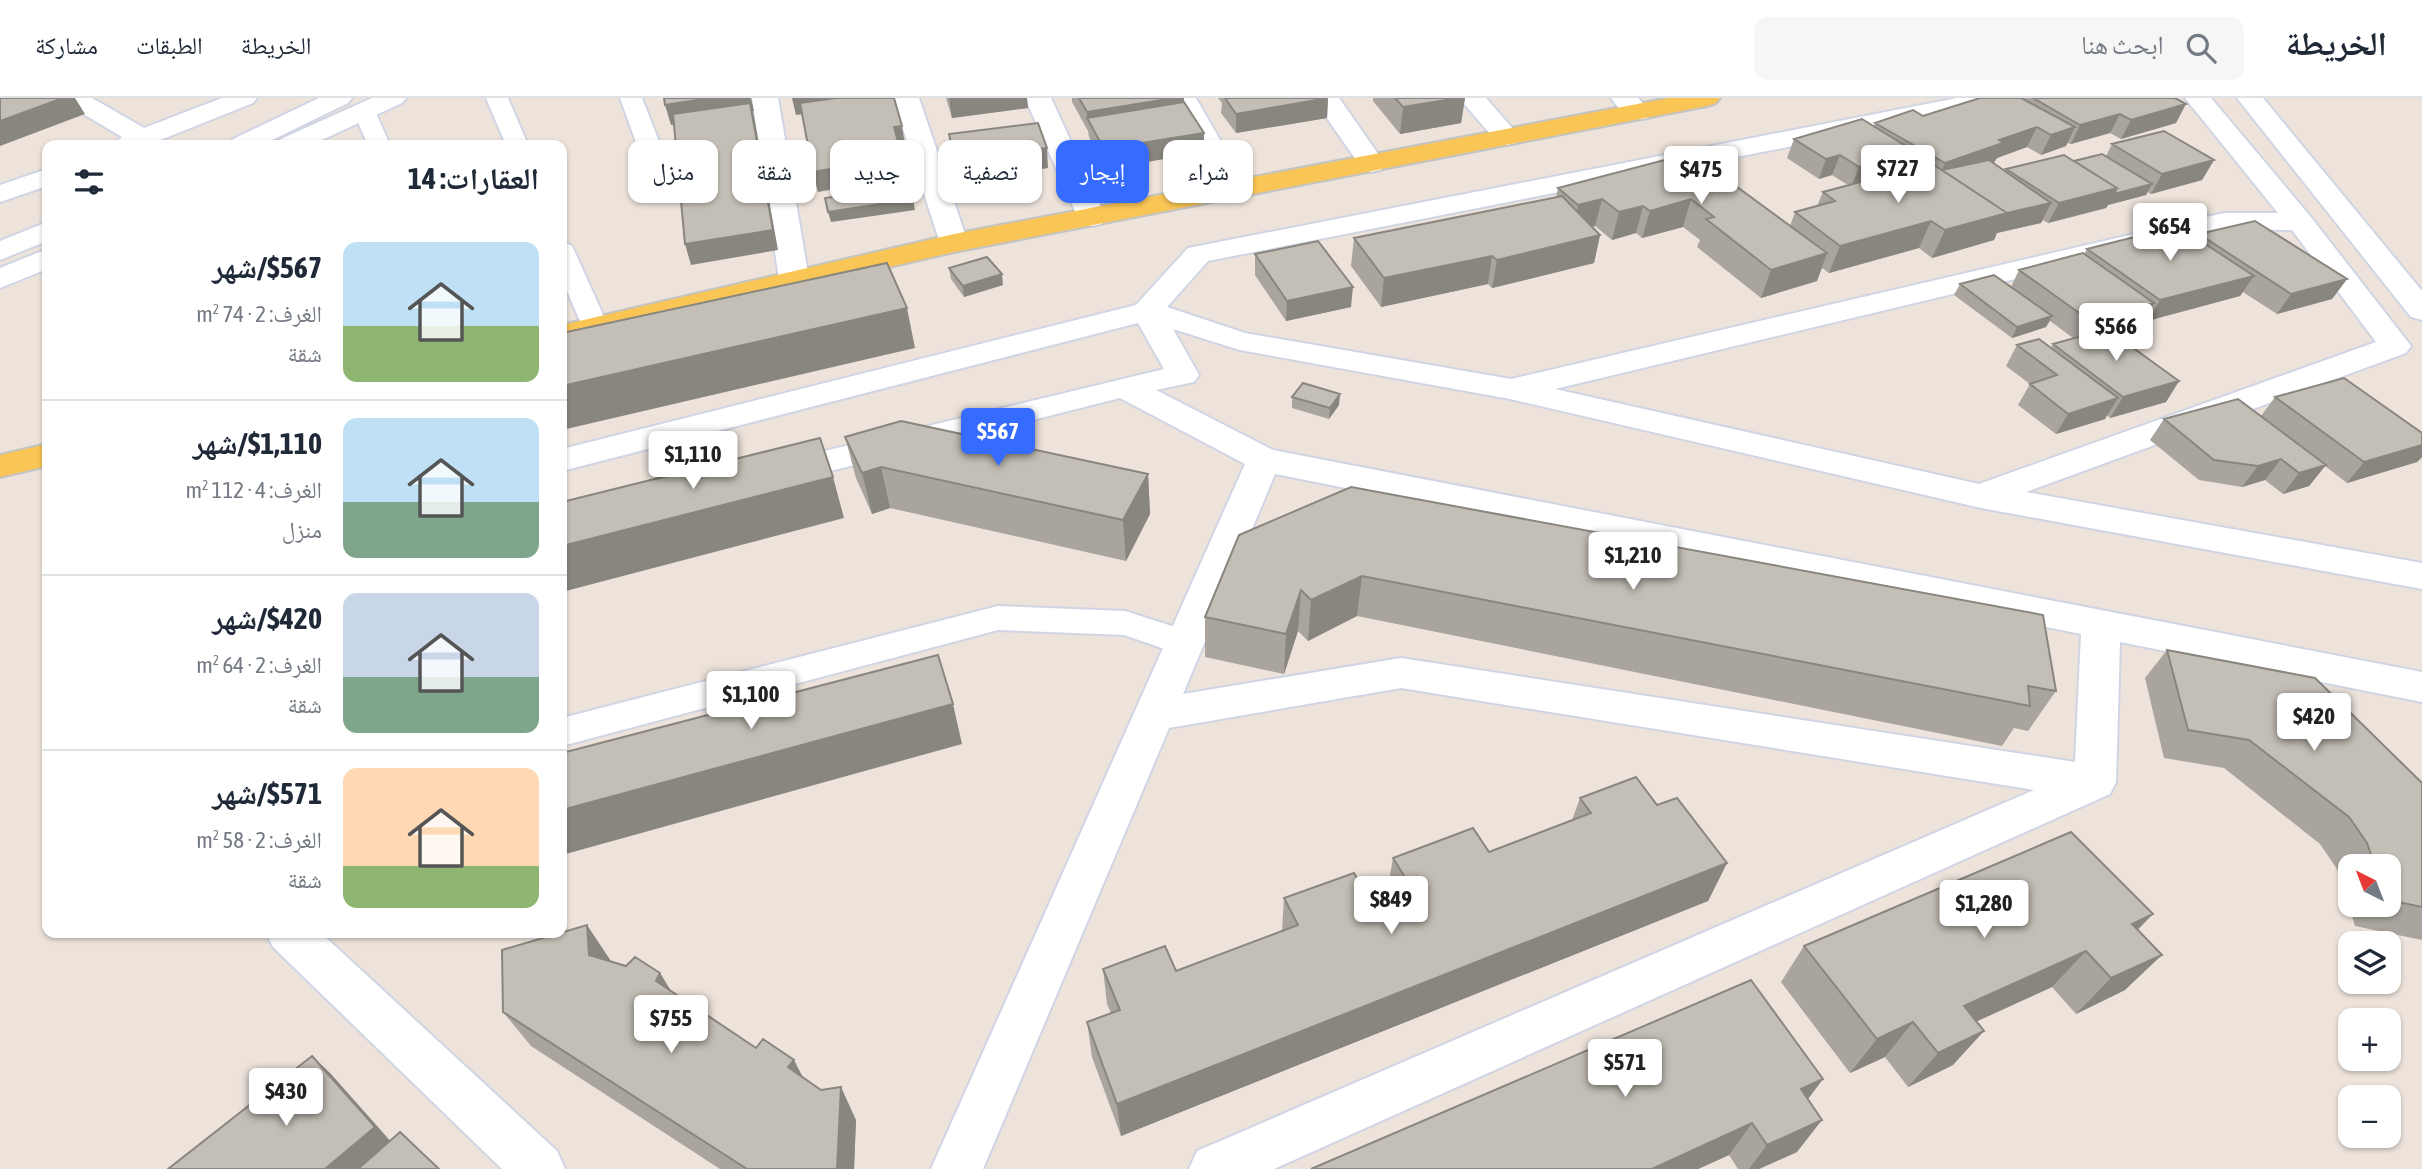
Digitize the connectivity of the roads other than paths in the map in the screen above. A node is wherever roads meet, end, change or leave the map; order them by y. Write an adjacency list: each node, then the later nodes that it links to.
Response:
1 (74, 98): 20 (street)
2 (244, 98): 21 (street)
3 (339, 98): 22 (street)
4 (393, 98): 18 (street)
5 (497, 98): 25 (lane)
6 (631, 98): 26 (lane)
7 (765, 98): 41 (street)
8 (906, 98): 36 (street)
9 (1038, 98): 33 (street)
10 (1183, 98): 27 (street)
11 (1326, 98): 28 (street)
12 (1472, 98): 19 (street)
13 (1707, 98): 17 (main road)
14 (1996, 98): 42 (street)
15 (2198, 98): 34 (street)
16 (2250, 98): 43 (street)
17 (1632, 105): 19 (main road)
18 (364, 111): 23 (street); 24 (lane)
19 (1507, 137): 28 (main road)
20 (131, 140)
21 (139, 140)
22 (252, 140)
23 (301, 140)
24 (377, 140)
25 (515, 140)
26 (647, 140)
27 (1206, 140)
28 (1372, 164): 30 (main road)
29 (42, 179): 31 (street)
30 (1253, 187)
31 (2, 192)
32 (1171, 203): 33 (main road)
33 (1092, 218): 36 (main road)
34 (2300, 222): 47 (street); 53 (street)
35 (42, 233): 37 (street)
36 (954, 243): 41 (main road)
37 (0, 251)
38 (42, 260): 40 (street)
39 (567, 262): 44 (lane)
40 (0, 279)
41 (793, 279): 44 (main road)
42 (1147, 311): 46 (street); 47 (street); 49 (street)
43 (2422, 311)
44 (594, 326): 45 (main road)
45 (567, 333)
46 (1124, 387): 50 (street); 52 (street)
47 (1510, 389): 53 (street)
48 (42, 456): 51 (main road)
49 (567, 459)
50 (1264, 460): 55 (street); 56 (street)
51 (0, 466)
52 (749, 481)
53 (1981, 496): 54 (street)
54 (2422, 576)
55 (2101, 625): 57 (street); 60 (street)
56 (1185, 643): 58 (street); 59 (lane)
57 (2422, 687)
58 (1155, 714): 60 (street); 63 (street)
59 (567, 731)
60 (2095, 782): 64 (street)
61 (294, 938): 62 (street)
62 (539, 1169)
63 (957, 1169)
64 (1215, 1169)

